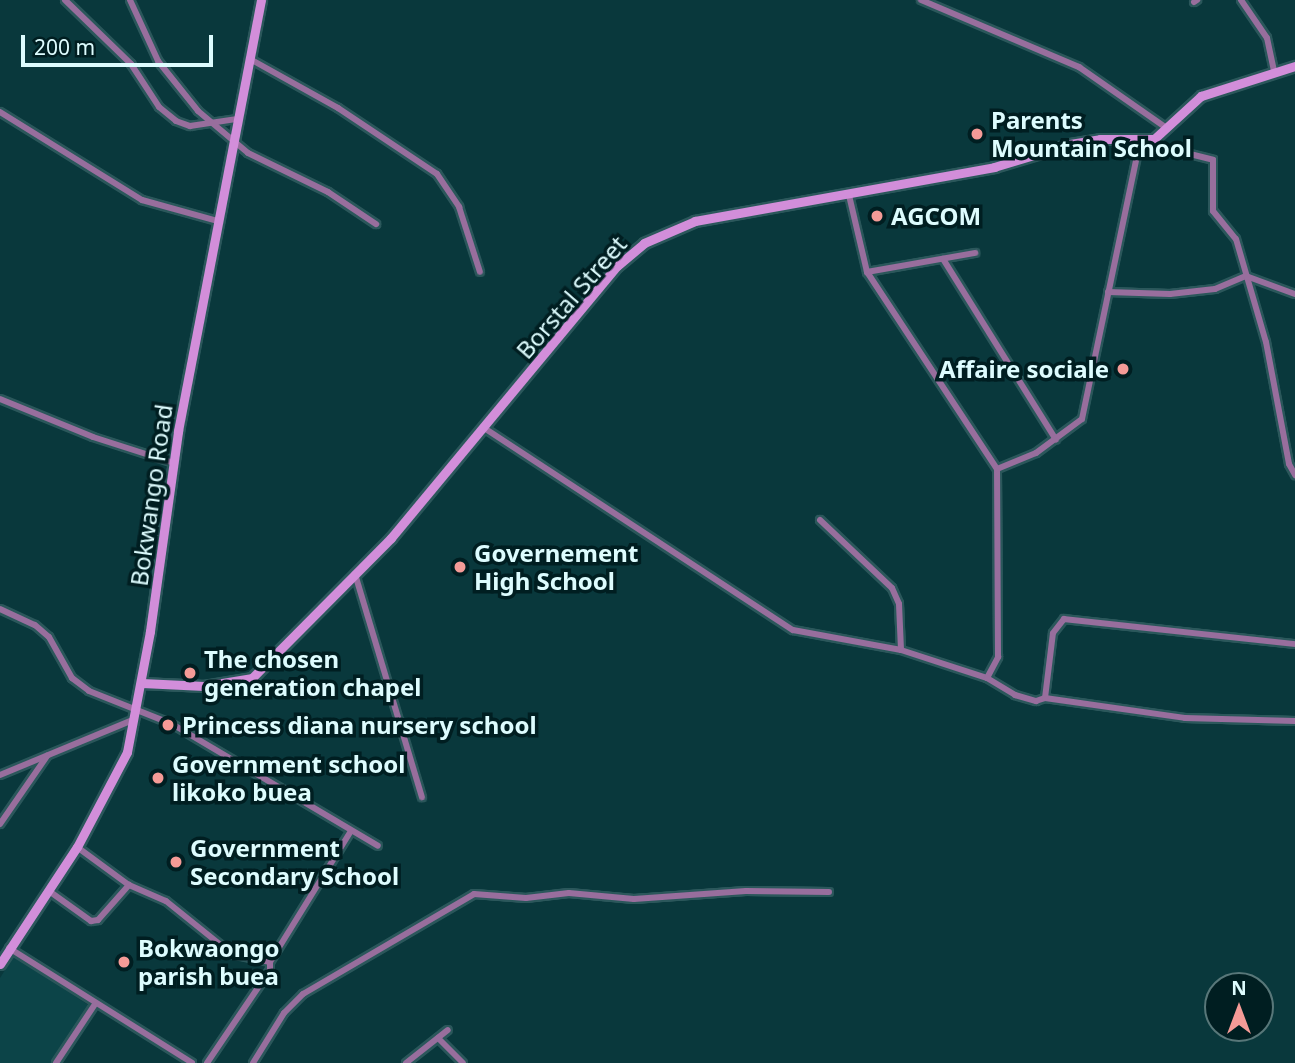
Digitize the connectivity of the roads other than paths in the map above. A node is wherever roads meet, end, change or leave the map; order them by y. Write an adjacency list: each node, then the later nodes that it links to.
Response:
1 (65, 0): 11 (street)
2 (130, 0): 11 (street)
3 (261, 0): 6 (street, Bokwango Road)
4 (921, 0): 12 (street)
5 (1241, 0): 8 (street)
6 (250, 59): 10 (street, Bokwango Road); 21 (street)
7 (1295, 66): 8 (street, Borstal Street)
8 (1274, 72): 12 (street, Borstal Street)
9 (0, 112): 17 (street)
10 (237, 119): 11 (street); 13 (street, Bokwango Road)
11 (214, 124): 13 (street)
12 (1168, 129): 14 (street, Borstal Street)
13 (232, 140): 17 (street, Bokwango Road); 18 (street)
14 (1140, 142): 15 (street); 16 (street, Borstal Street)
15 (1140, 154): 23 (street); 24 (street)
16 (849, 195): 22 (street); 27 (street, Borstal Street)
17 (217, 221): 29 (street, Bokwango Road)
18 (376, 224)
19 (975, 253): 20 (street)
20 (943, 259): 22 (street); 28 (street)
21 (480, 272)
22 (867, 272): 30 (street)
23 (1246, 276): 24 (street); 25 (street); 31 (street)
24 (1108, 292): 28 (street)
25 (1295, 294)
26 (0, 399): 29 (street)
27 (484, 428): 33 (street, Borstal Street); 36 (street)
28 (1056, 440): 30 (street)
29 (174, 463): 38 (street, Bokwango Road)
30 (997, 470): 37 (street)
31 (1295, 475)
32 (820, 520): 36 (street)
33 (355, 574): 38 (street, Borstal Street); 45 (street)
34 (0, 609): 40 (street)
35 (1295, 645): 39 (street)
36 (901, 650): 37 (street)
37 (988, 678): 39 (street)
38 (142, 683): 40 (street, Bokwango Road)
39 (1045, 698): 42 (street)
40 (136, 709): 41 (street, Bokwango Road); 47 (street)
41 (135, 719): 43 (street); 49 (street, Bokwango Road)
42 (1295, 721)
43 (47, 756): 44 (street); 46 (street)
44 (0, 775)
45 (422, 797)
46 (0, 824)
47 (351, 831): 48 (street); 54 (street)
48 (377, 846)
49 (77, 847): 50 (street); 51 (street, Bokwango Road)
50 (129, 885): 51 (street); 54 (street)
51 (49, 891): 53 (street, Bokwango Road)
52 (829, 892): 62 (street)
53 (9, 948): 55 (street, Bokwango Road); 56 (street)
54 (270, 962): 61 (street)
55 (0, 964)
56 (95, 1004): 59 (street); 60 (street)
57 (448, 1030): 58 (street)
58 (438, 1038): 63 (street); 64 (street)
59 (56, 1063)
60 (192, 1063)
61 (207, 1063)
62 (253, 1063)
63 (406, 1063)
64 (463, 1063)

